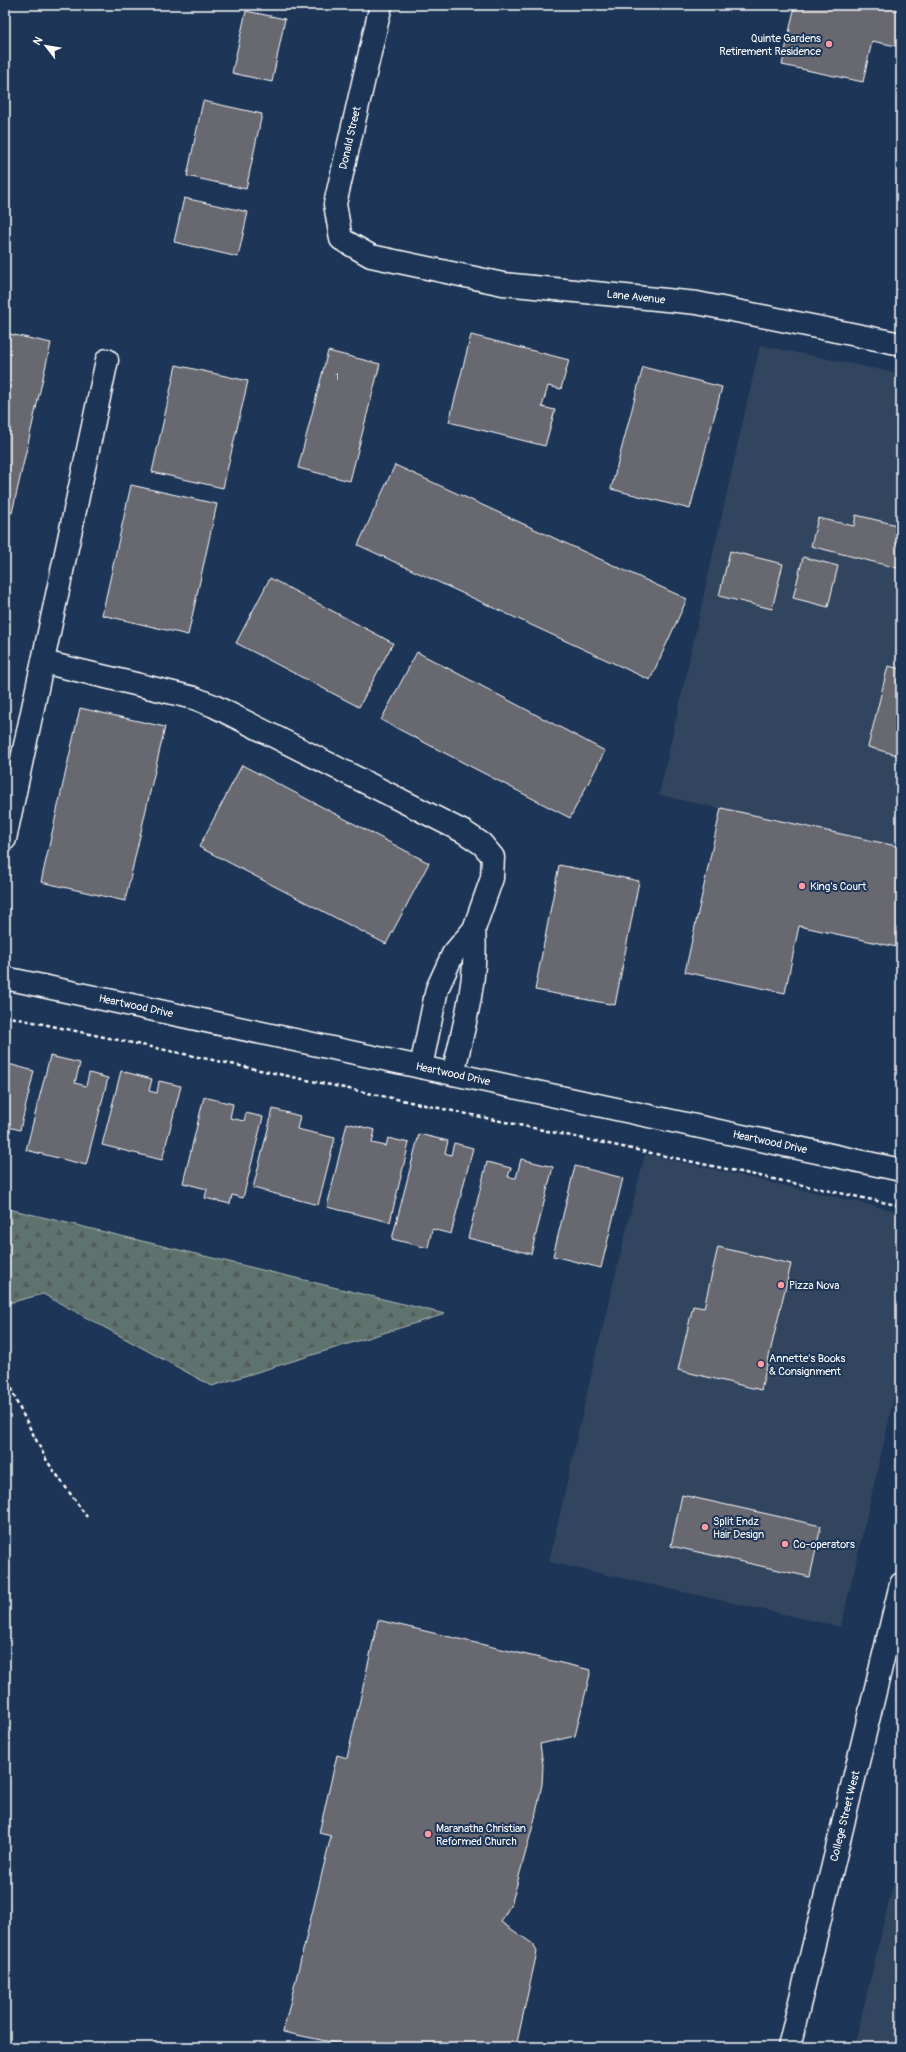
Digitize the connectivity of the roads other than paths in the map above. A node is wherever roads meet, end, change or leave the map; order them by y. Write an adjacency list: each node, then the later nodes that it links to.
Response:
1 (381, 5): 2 (street, Donald Street)
2 (371, 256): 3 (street, Lane Avenue)
3 (901, 344)
4 (107, 360): 5 (street)
5 (43, 662): 6 (street); 7 (street)
6 (5, 839)
7 (474, 929): 9 (street); 10 (street)
8 (5, 978): 9 (street, Heartwood Drive)
9 (421, 1067): 10 (street, Heartwood Drive)
10 (453, 1074): 11 (street, Heartwood Drive)
11 (901, 1170)
12 (901, 1584): 13 (street, College Street West)
13 (790, 2047)

